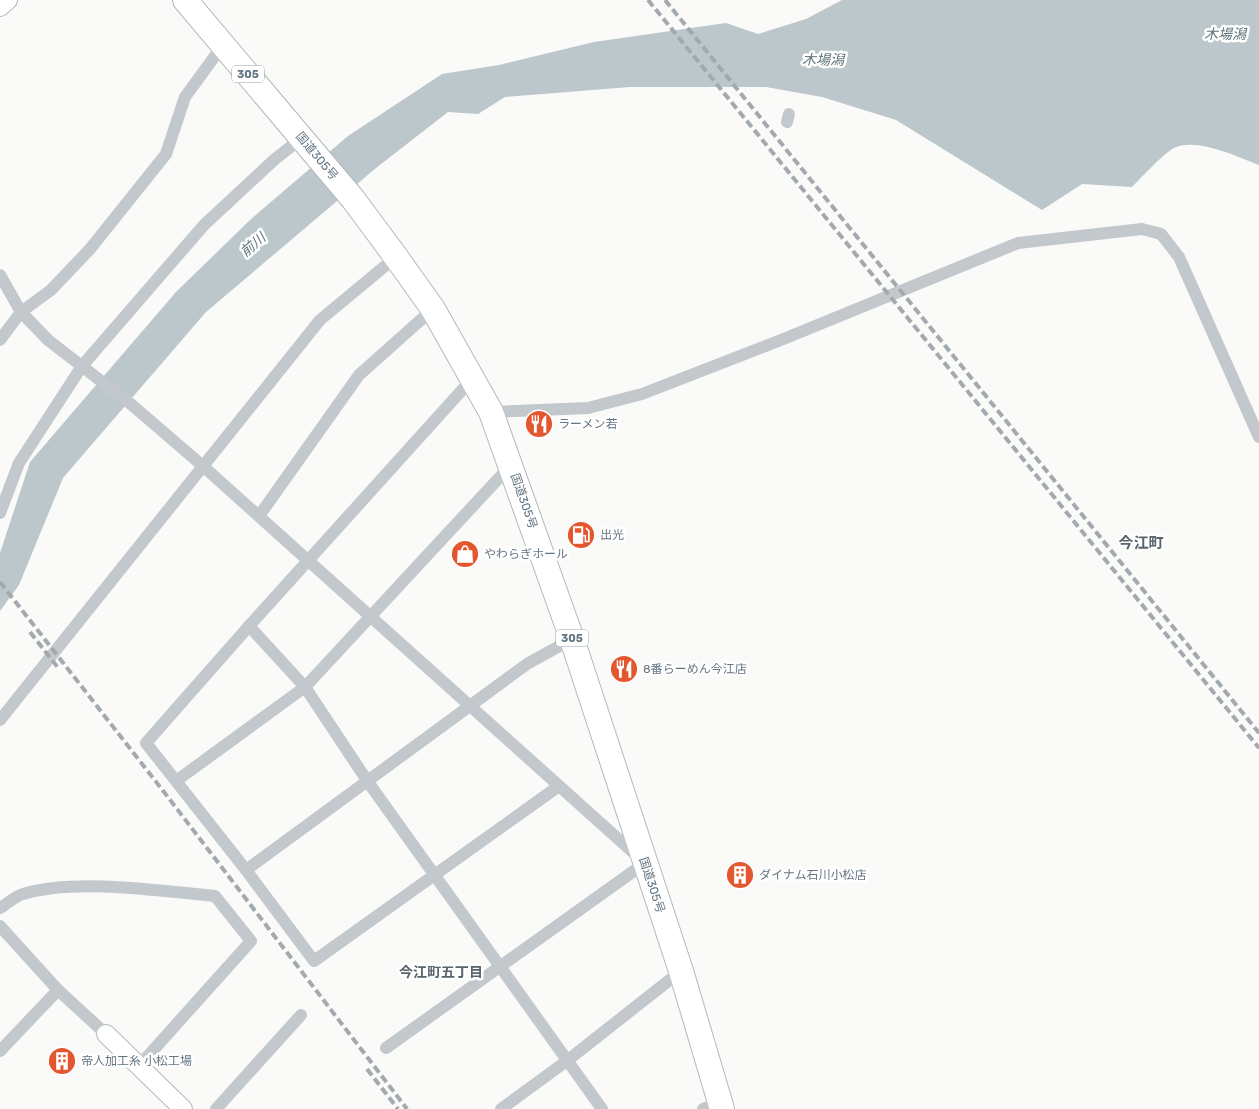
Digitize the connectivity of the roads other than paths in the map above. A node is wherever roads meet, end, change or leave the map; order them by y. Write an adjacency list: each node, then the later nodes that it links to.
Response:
1 (8, 0): 3 (street)
2 (185, 0): 4 (highway, 国道305号 / 305)
3 (0, 7)
4 (223, 45): 5 (highway, 国道305号 / 305); 9 (street)
5 (306, 144): 6 (highway, 国道305号 / 305); 11 (street)
6 (396, 257): 8 (highway, 国道305号 / 305); 16 (street)
7 (0, 275): 9 (street)
8 (432, 309): 12 (highway, 国道305号 / 305); 18 (street)
9 (21, 312): 10 (street); 11 (street)
10 (0, 340)
11 (82, 366): 16 (street); 17 (street)
12 (472, 379): 13 (highway, 国道305号 / 305); 19 (street)
13 (491, 412): 14 (street); 15 (highway, 国道305号 / 305)
14 (1259, 437)
15 (511, 465): 20 (street); 22 (highway, 国道305号 / 305)
16 (204, 467): 18 (street); 25 (street)
17 (0, 513)
18 (260, 516): 19 (street)
19 (307, 560): 20 (street); 21 (street)
20 (371, 617): 23 (street); 24 (street)
21 (249, 626): 23 (street); 26 (street)
22 (572, 639): 24 (street); 29 (highway, 国道305号 / 305)
23 (305, 687): 26 (street); 27 (street)
24 (471, 707): 27 (street); 28 (street)
25 (0, 720)
26 (176, 782): 30 (street)
27 (368, 782): 30 (street); 31 (street)
28 (559, 786): 29 (street); 31 (street)
29 (645, 863): 34 (street); 35 (highway, 国道305号 / 305)
30 (246, 870): 31 (street)
31 (435, 873): 34 (street)
32 (0, 908): 42 (street)
33 (0, 926): 36 (street)
34 (501, 967): 39 (street); 41 (street)
35 (680, 971): 41 (street); 43 (highway, 国道305号 / 305)
36 (58, 990): 38 (street); 40 (street)
37 (301, 1015): 45 (street)
38 (106, 1034): 42 (street)
39 (386, 1048)
40 (0, 1051)
41 (568, 1060): 46 (street); 47 (street)
42 (139, 1066): 44 (street)
43 (715, 1107)
44 (183, 1109)
45 (216, 1109)
46 (501, 1109)
47 (602, 1109)

